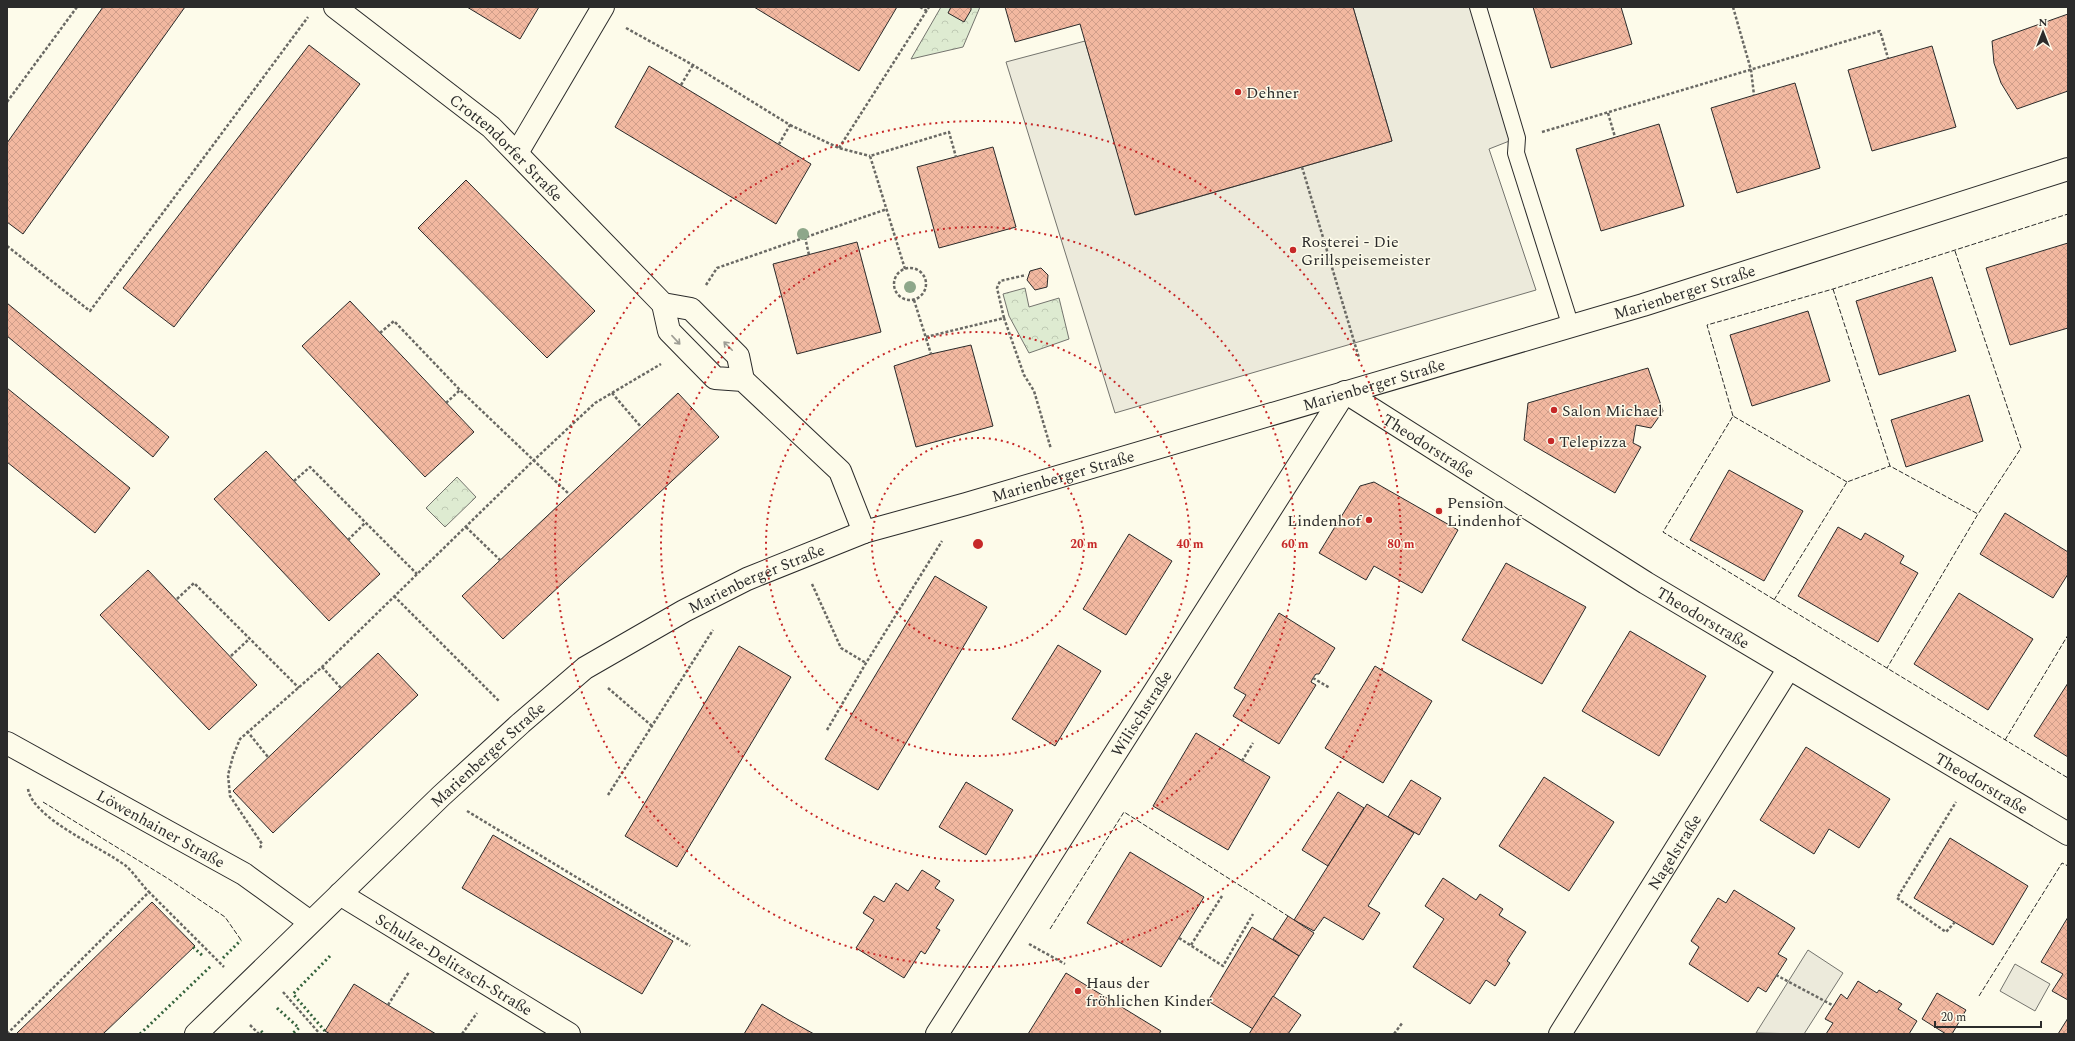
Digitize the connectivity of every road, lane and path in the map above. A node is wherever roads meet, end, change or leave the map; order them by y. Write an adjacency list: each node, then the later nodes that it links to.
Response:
1 (77, 7): 15 (path)
2 (335, 7): 22 (street, Crottendorfer Straße)
3 (920, 7): 8 (path)
4 (929, 7): 8 (path)
5 (1478, 7): 19 (lane)
6 (1733, 7): 12 (path)
7 (601, 10): 11 (path); 22 (street)
8 (927, 11): 21 (path)
9 (311, 13): 29 (path)
10 (1888, 58): 12 (path)
11 (693, 66): 13 (path); 17 (path)
12 (1750, 70): 14 (path); 16 (path)
13 (681, 85)
14 (1754, 95)
15 (7, 102)
16 (1608, 112): 18 (path); 19 (path)
17 (790, 125): 20 (path); 21 (path)
18 (1615, 137)
19 (1517, 138): 37 (lane)
20 (779, 144)
21 (839, 148): 23 (path)
22 (517, 153): 35 (street, Crottendorfer Straße)
23 (870, 156): 24 (path); 27 (path)
24 (956, 157)
25 (1302, 167): 43 (path)
26 (2068, 169): 37 (street, Marienberger Straße)
27 (886, 209): 28 (path); 31 (path)
28 (805, 237): 30 (path); 33 (path)
29 (7, 246)
30 (809, 255)
31 (906, 269): 34 (path); 34 (path)
32 (1026, 275): 36 (path)
33 (705, 286)
34 (914, 300): 39 (path)
35 (663, 304): 40 (street, one-way to 40); 42 (street, one-way to 35)
36 (1004, 318): 39 (path); 49 (path)
37 (1571, 327): 43 (street, Marienberger Straße)
38 (380, 333): 44 (path)
39 (926, 337): 41 (path)
40 (685, 349): 42 (street); 46 (path)
41 (931, 354)
42 (743, 380): 56 (street)
43 (1367, 386): 45 (street, Marienberger Straße)
44 (460, 390): 47 (path); 50 (path)
45 (1345, 392): 53 (street, Marienberger Straße); 69 (street, Theodorstraße); 94 (street, Wilischstraße)
46 (612, 393): 48 (path); 50 (path)
47 (446, 403)
48 (641, 427)
49 (1049, 442)
50 (533, 461): 52 (path); 55 (path)
51 (294, 481): 54 (path)
52 (569, 494)
53 (966, 504): 56 (street, Marienberger Straße); 66 (path)
54 (365, 523): 57 (path); 60 (path)
55 (466, 527): 59 (path); 60 (path)
56 (864, 532): 58 (street, Marienberger Straße)
57 (348, 540)
58 (799, 557): 66 (path); 68 (street, Marienberger Straße)
59 (500, 560)
60 (416, 574): 61 (path)
61 (394, 596): 67 (path); 74 (path)
62 (177, 599): 64 (path)
63 (716, 626): 75 (path)
64 (248, 640): 65 (path); 71 (path)
65 (231, 656)
66 (866, 663): 76 (path)
67 (322, 667): 71 (path); 72 (path)
68 (585, 668): 74 (street, Marienberger Straße); 75 (path)
69 (1789, 668): 86 (street, Theodorstraße); 116 (street, Nagelstraße)
70 (1313, 678): 73 (path)
71 (298, 688): 77 (path)
72 (341, 688)
73 (1330, 688)
74 (521, 723): 84 (street, Marienberger Straße)
75 (652, 726): 83 (path)
76 (827, 730)
77 (247, 731): 80 (path); 87 (path)
78 (7, 743): 87 (street, Löwenhainer Straße)
79 (1253, 743): 81 (path)
80 (268, 757)
81 (1242, 761)
82 (27, 785): 88 (path)
83 (608, 795)
84 (441, 796): 89 (street, Marienberger Straße); 97 (path)
85 (1950, 812): 93 (path)
86 (2068, 834)
87 (244, 874): 92 (street, Löwenhainer Straße)
88 (149, 892): 99 (path); 108 (path)
89 (340, 894): 92 (street, Marienberger Straße); 113 (street, Schulze-Delitzsch-Straße)
90 (1222, 896): 96 (path)
91 (1253, 914): 96 (path)
92 (310, 922): 109 (street, Marienberger Straße)
93 (1954, 922)
94 (1003, 930): 98 (path); 114 (street, Wilischstraße)
95 (1179, 938): 96 (path)
96 (1191, 945)
97 (690, 946)
98 (1065, 964)
99 (226, 968)
100 (409, 972): 103 (path)
101 (1776, 975): 104 (path)
102 (283, 992): 111 (path)
103 (388, 1005)
104 (1834, 1006)
105 (477, 1013): 112 (path)
106 (1402, 1022): 115 (path)
107 (250, 1025): 110 (path)
108 (7, 1034)
109 (196, 1034)
110 (259, 1034)
111 (320, 1034)
112 (462, 1034)
113 (568, 1034)
114 (937, 1034)
115 (1394, 1034)
116 (1560, 1034)

